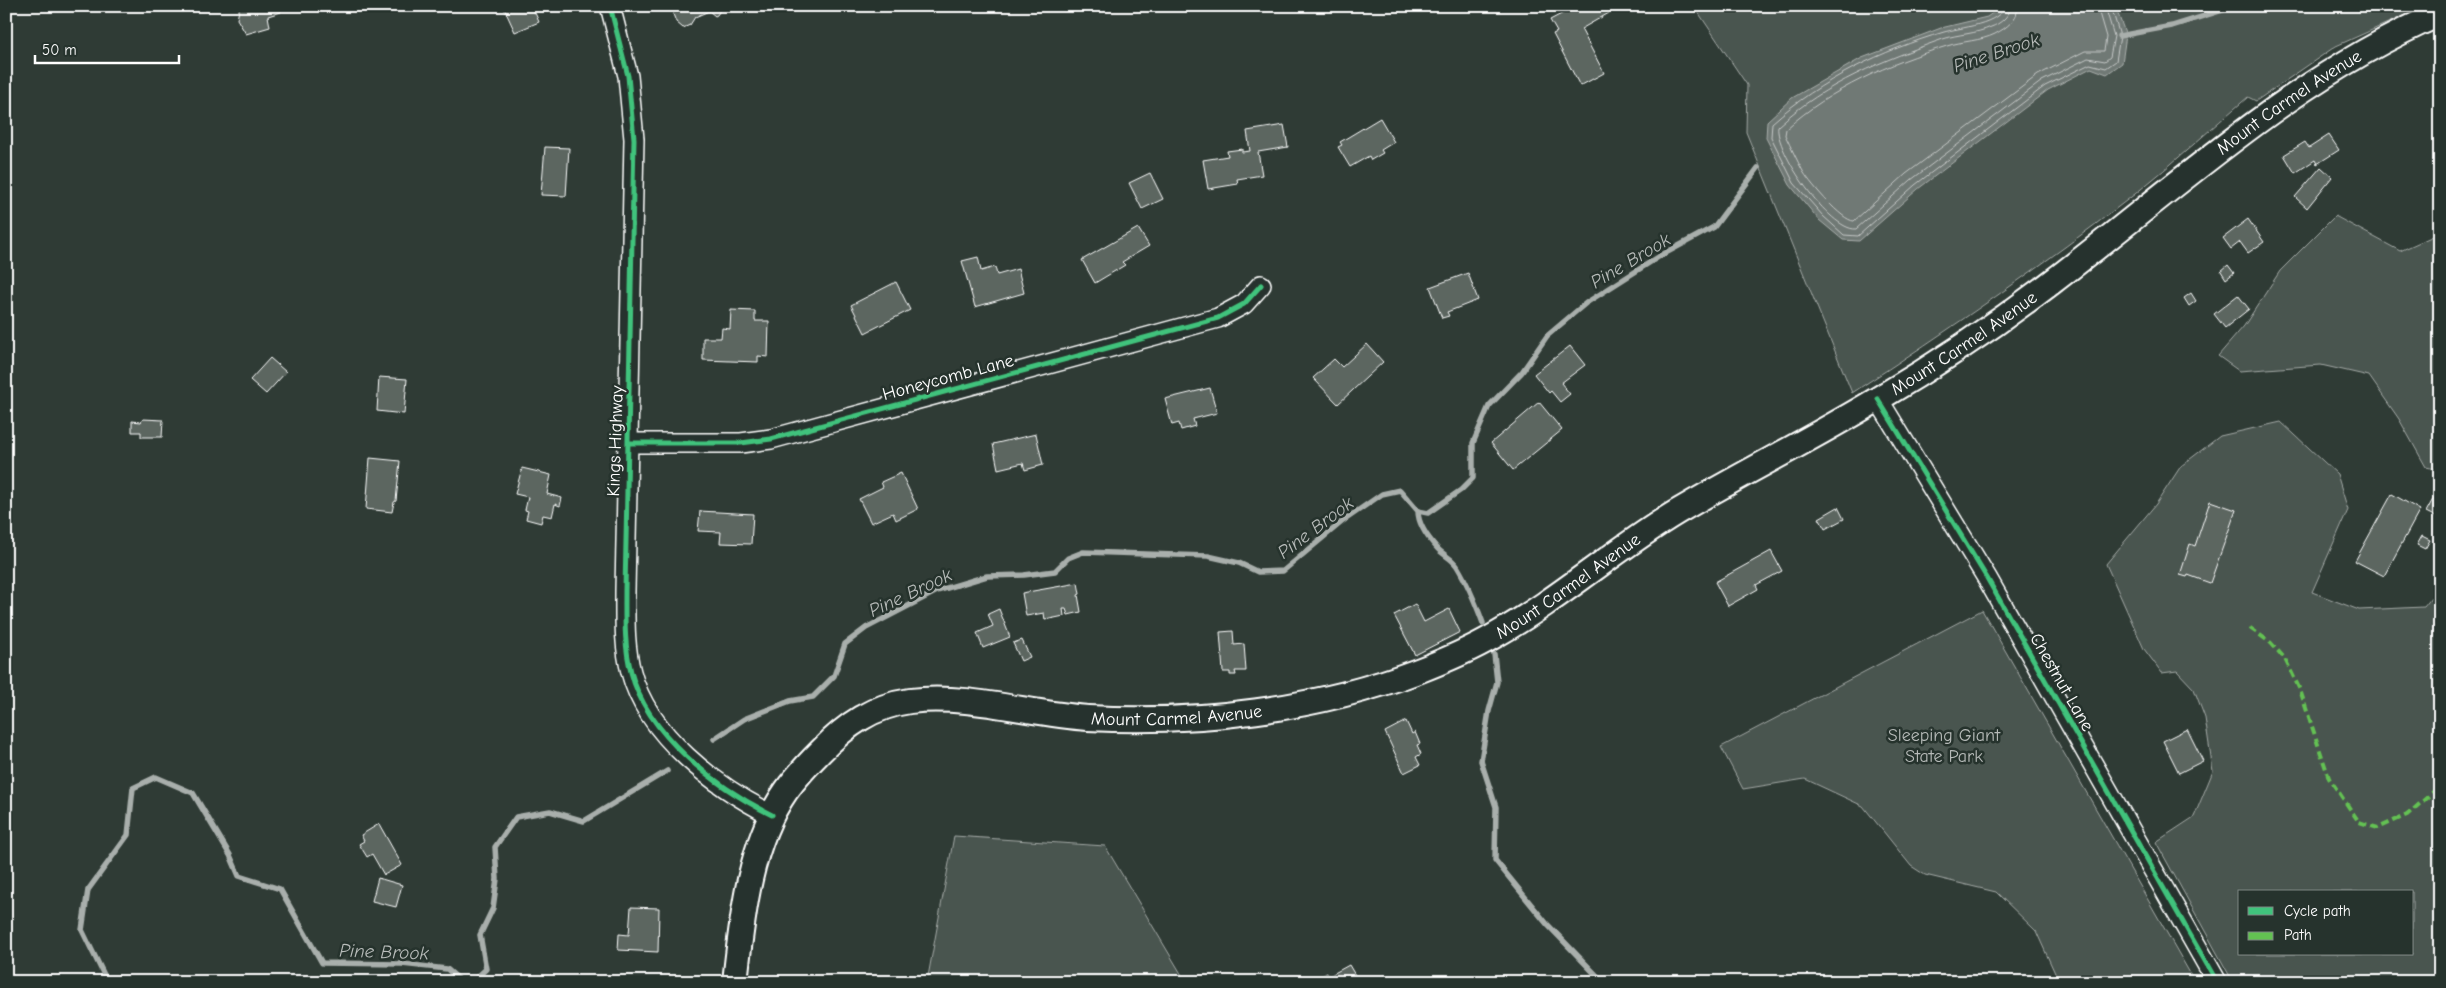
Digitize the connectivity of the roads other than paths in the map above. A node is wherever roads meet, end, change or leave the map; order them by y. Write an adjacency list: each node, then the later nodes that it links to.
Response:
1 (610, 6): 5 (street, Kings Highway)
2 (2440, 14): 4 (main road, Mount Carmel Avenue)
3 (1261, 285): 5 (street, Honeycomb Lane)
4 (1878, 400): 6 (main road, Mount Carmel Avenue); 8 (street, Chestnut Lane)
5 (628, 443): 6 (street, Kings Highway)
6 (772, 815): 7 (main road, Mount Carmel Avenue)
7 (735, 982)
8 (2217, 982)

